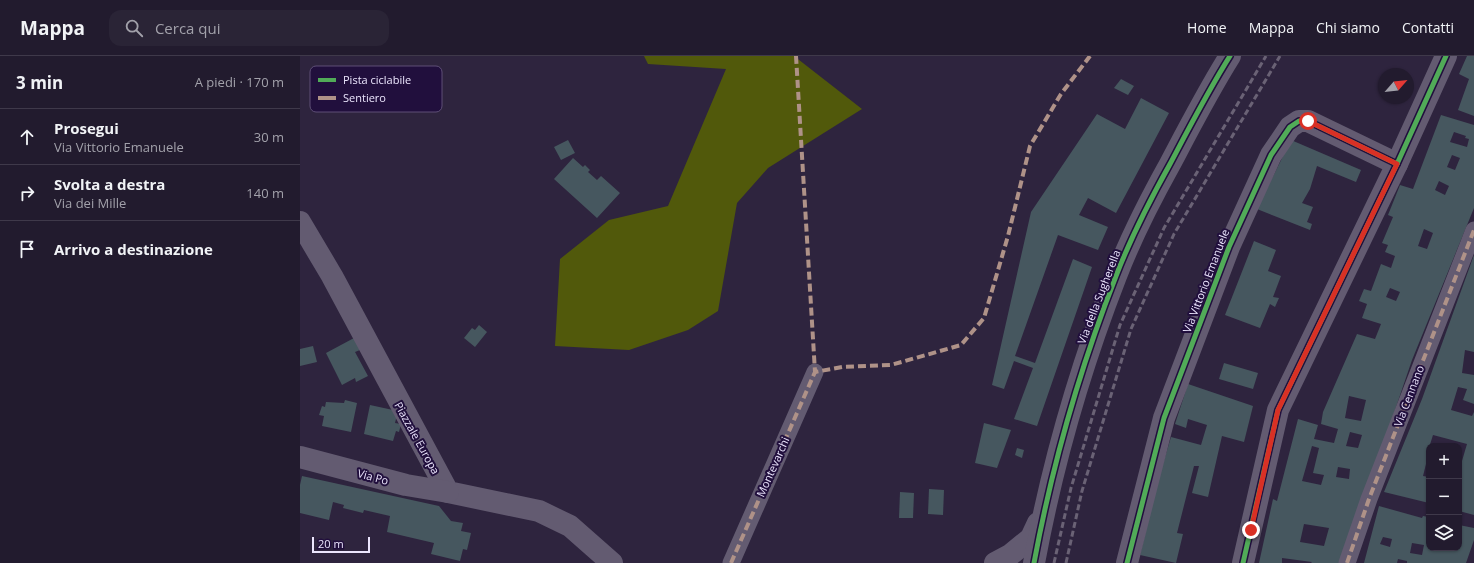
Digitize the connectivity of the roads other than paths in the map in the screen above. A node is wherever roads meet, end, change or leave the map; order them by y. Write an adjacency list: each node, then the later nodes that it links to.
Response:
1 (1230, 56): 9 (street, Via della Sugherella)
2 (1446, 56): 3 (street)
3 (1397, 164): 14 (street, Via Vittorio Emanuele); 15 (street)
4 (300, 222): 8 (street, Piazzale Europa)
5 (1474, 230): 16 (street, Via Cennano)
6 (815, 372): 11 (street, Montevarchi)
7 (300, 457): 8 (street, Via Po)
8 (448, 492): 10 (street)
9 (1044, 510): 12 (street, Via della Sugherella); 13 (street, Via della Sugherella)
10 (612, 563)
11 (730, 563)
12 (995, 563)
13 (1034, 563)
14 (1127, 563)
15 (1243, 563)
16 (1348, 563)

